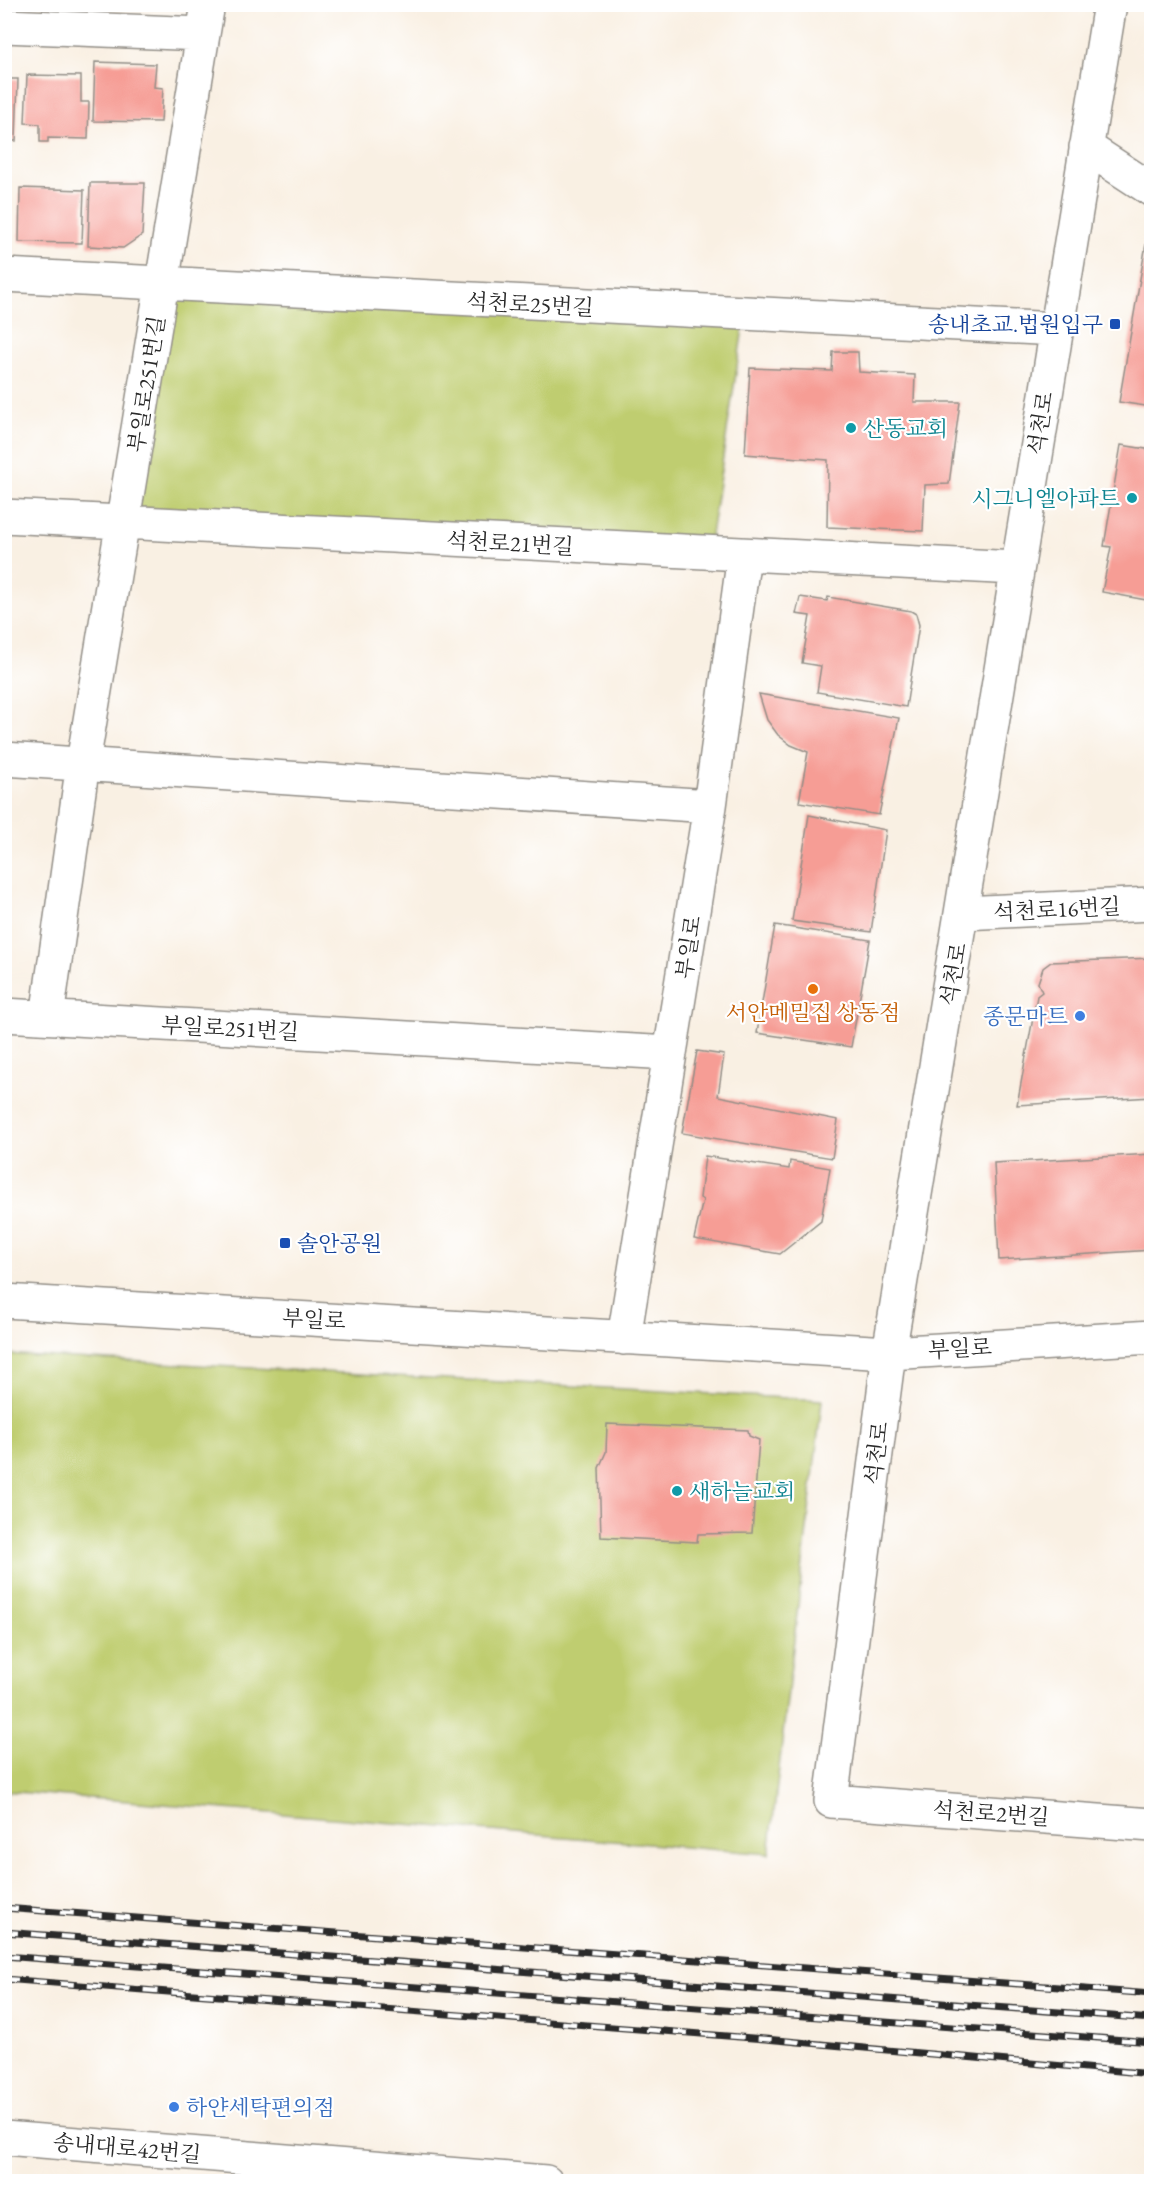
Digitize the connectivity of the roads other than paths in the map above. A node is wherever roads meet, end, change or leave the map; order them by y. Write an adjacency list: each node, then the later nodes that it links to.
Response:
1 (1110, 4): 4 (street, 석천로)
2 (205, 19): 3 (street); 7 (street, 부일로251번길)
3 (4, 26)
4 (1086, 147): 5 (street); 8 (street, 석천로)
5 (1152, 190)
6 (4, 275): 7 (street, 석천로25번길)
7 (163, 285): 8 (street, 석천로25번길); 10 (street, 부일로251번길)
8 (1056, 329): 12 (street, 석천로)
9 (4, 516): 10 (street, 석천로21번길)
10 (123, 523): 11 (street, 석천로21번길); 14 (street, 부일로251번길)
11 (744, 555): 12 (street, 석천로21번길); 15 (street, 부일로)
12 (1016, 568): 17 (street, 석천로)
13 (4, 759): 14 (street)
14 (83, 763): 15 (street); 19 (street, 부일로251번길)
15 (710, 806): 20 (street, 부일로)
16 (1152, 904): 17 (street, 석천로16번길)
17 (963, 913): 24 (street, 석천로)
18 (4, 1015): 19 (street)
19 (47, 1017): 20 (street, 부일로251번길)
20 (670, 1053): 23 (street, 부일로)
21 (4, 1301): 23 (street, 부일로)
22 (1152, 1337): 24 (street, 부일로)
23 (624, 1338): 24 (street, 부일로)
24 (889, 1353): 25 (street, 석천로)
25 (831, 1801): 26 (street, 석천로2번길)
26 (1152, 1825)
27 (4, 2138): 28 (street, 송내대로42번길)
28 (500, 2180): 29 (street, 송내대로42번길)
29 (546, 2181)

